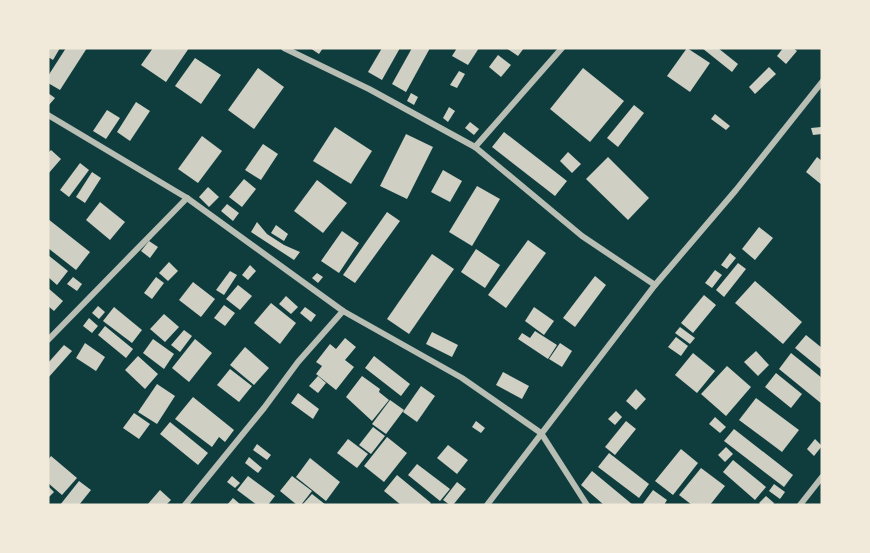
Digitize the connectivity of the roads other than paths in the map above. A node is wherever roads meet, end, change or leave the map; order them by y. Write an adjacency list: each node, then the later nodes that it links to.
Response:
1 (284, 48): 7 (street)
2 (562, 48): 7 (street)
3 (822, 82): 4 (street)
4 (816, 89): 5 (street); 9 (street)
5 (822, 94)
6 (48, 115): 8 (street)
7 (475, 147): 9 (street)
8 (187, 198): 10 (street); 11 (street)
9 (654, 285): 12 (street)
10 (343, 311): 12 (street); 14 (street)
11 (48, 340)
12 (541, 433): 15 (street); 16 (street)
13 (822, 477): 17 (street)
14 (185, 505)
15 (487, 505)
16 (587, 505)
17 (800, 505)

